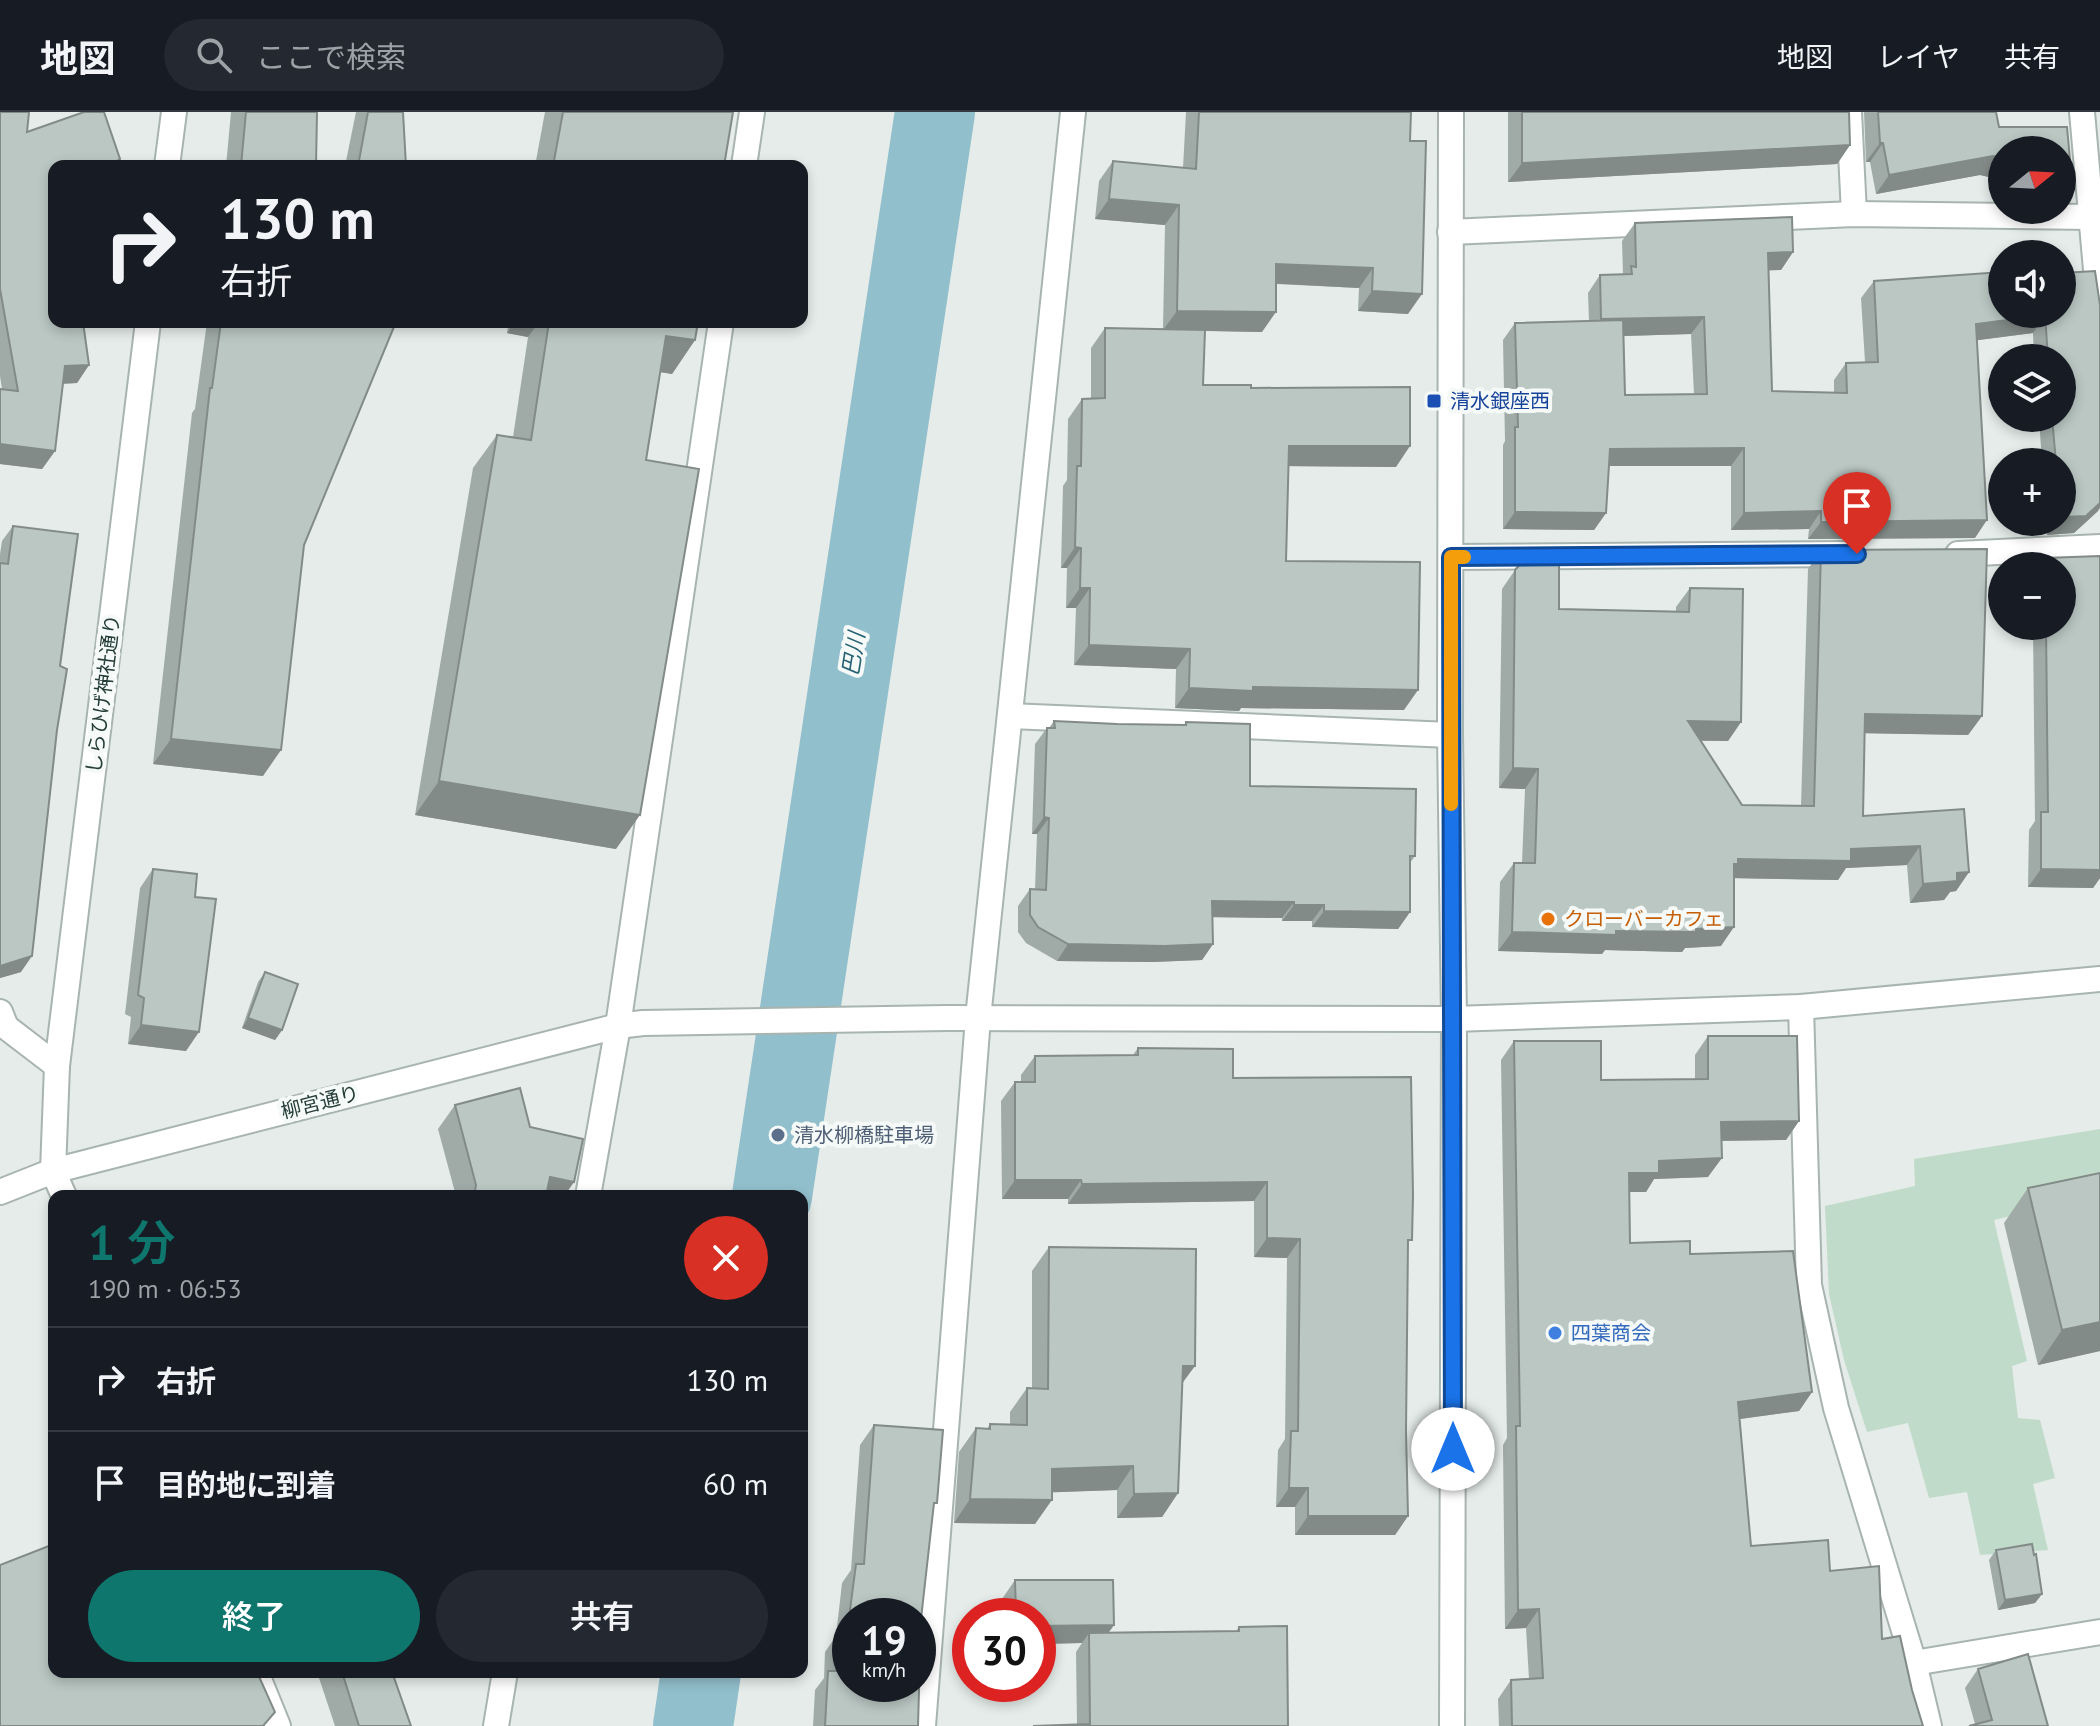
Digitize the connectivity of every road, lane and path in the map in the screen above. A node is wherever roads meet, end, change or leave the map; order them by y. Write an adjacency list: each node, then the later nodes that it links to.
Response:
1 (174, 112): 7 (street)
2 (752, 112): 8 (street)
3 (1073, 112): 19 (street)
4 (1451, 112): 11 (street)
5 (1849, 112): 9 (street)
6 (2082, 112): 10 (street)
7 (168, 160)
8 (745, 160)
9 (1854, 214): 10 (street); 11 (street)
10 (2092, 217): 12 (street)
11 (1450, 232): 18 (street)
12 (2100, 315)
13 (147, 328): 27 (street, しらひげ神社通り)
14 (720, 328): 26 (street)
15 (2100, 547): 17 (street)
16 (1872, 554): 18 (street)
17 (1935, 554)
18 (1451, 557): 20 (street)
19 (1012, 716): 20 (street); 24 (street)
20 (1450, 735): 25 (street)
21 (2100, 979): 22 (street, 柳宮通り)
22 (1801, 1007): 25 (street, 柳宮通り); 33 (street)
23 (0, 1012): 27 (street)
24 (978, 1018): 25 (street, 柳宮通り); 26 (street, 柳宮通り); 38 (street)
25 (1454, 1019): 39 (street)
26 (618, 1026): 28 (street, 柳宮通り); 30 (street)
27 (57, 1066): 28 (street, しらひげ神社通り)
28 (53, 1171): 29 (street); 31 (street, 柳宮通り)
29 (61, 1190)
30 (589, 1190)
31 (0, 1192)
32 (2100, 1632): 33 (street)
33 (1914, 1663): 40 (street)
34 (258, 1678): 36 (street)
35 (504, 1678): 37 (street)
36 (278, 1726)
37 (496, 1726)
38 (923, 1726)
39 (1452, 1726)
40 (1929, 1726)

